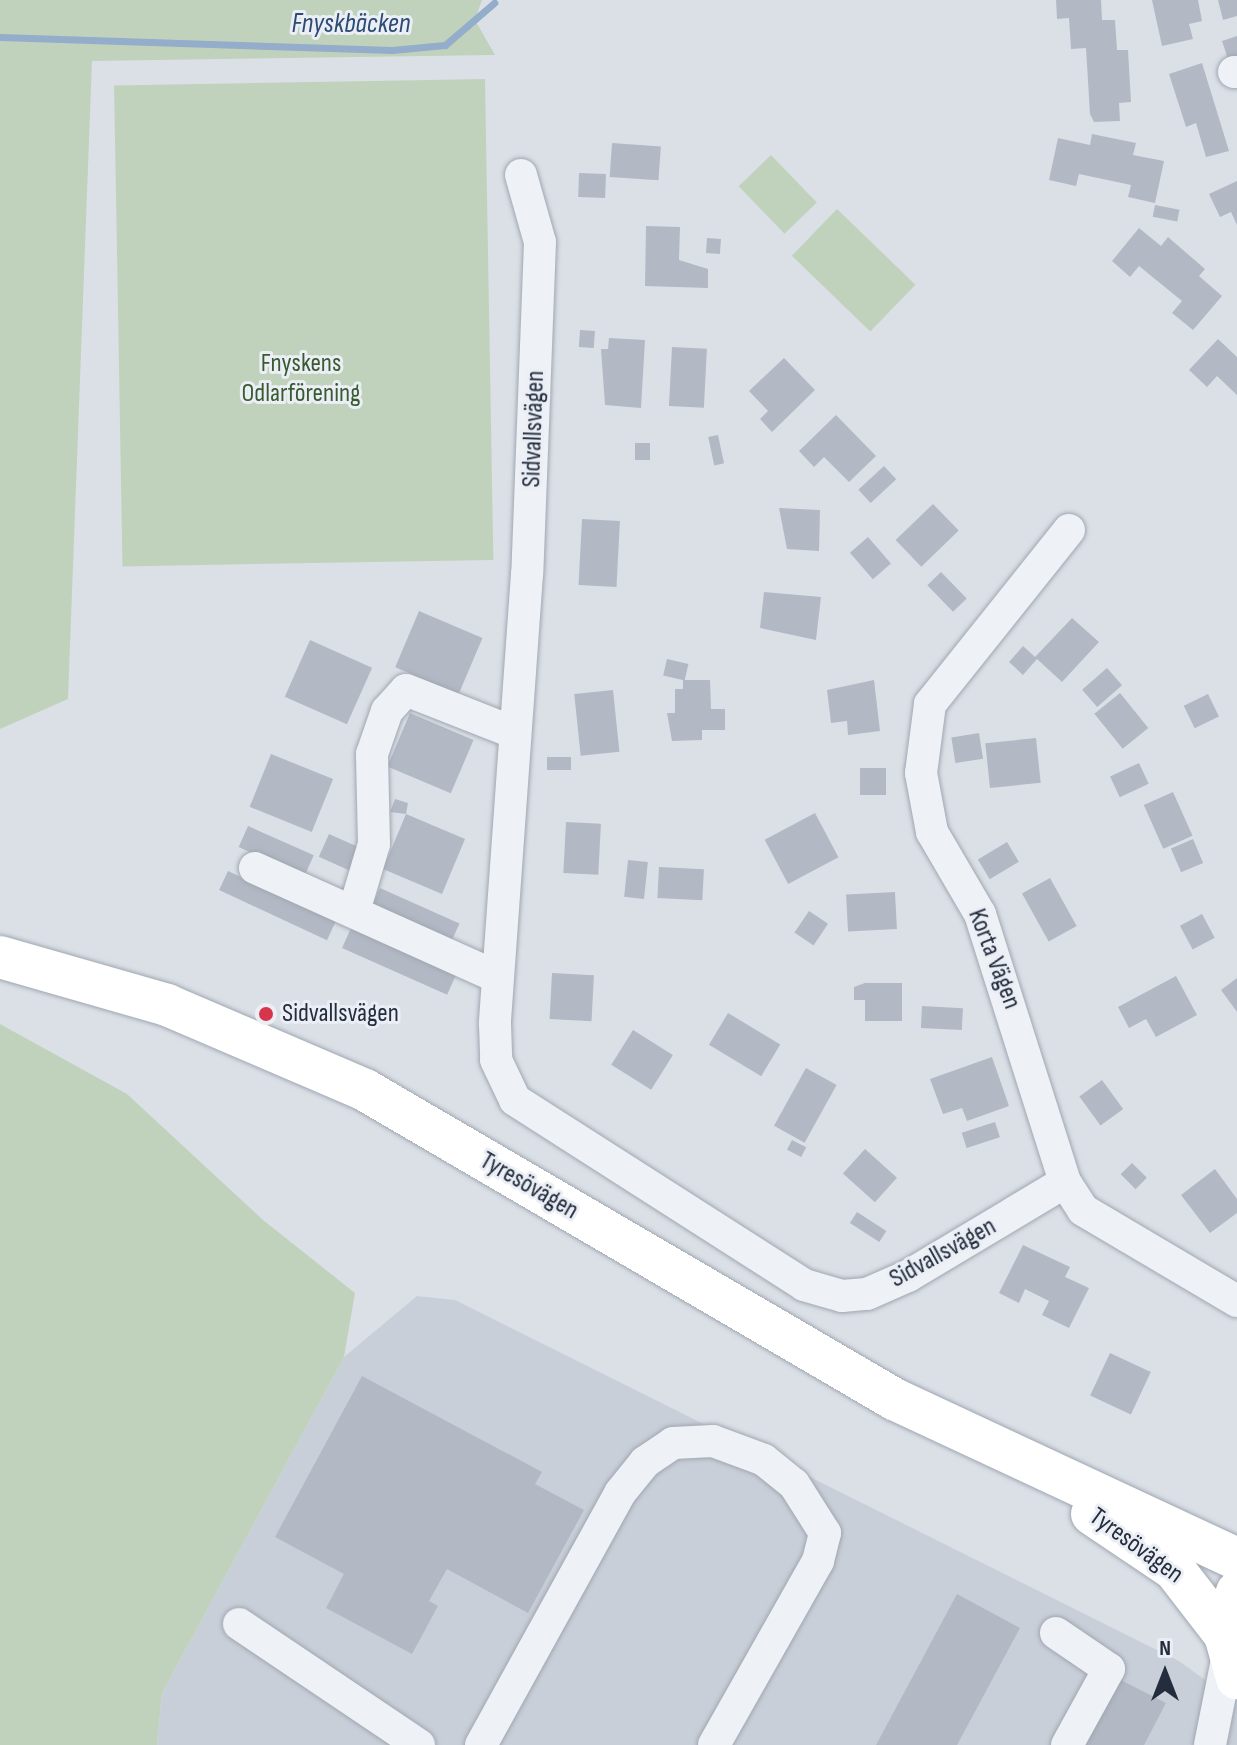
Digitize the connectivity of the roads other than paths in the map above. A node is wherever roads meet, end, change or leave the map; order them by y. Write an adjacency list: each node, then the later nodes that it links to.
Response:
1 (521, 175): 3 (street, Sidvallsvägen)
2 (1069, 530): 8 (street, Korta Vägen)
3 (515, 733): 5 (street); 7 (street, Sidvallsvägen)
4 (255, 868): 5 (street)
5 (354, 911): 7 (street)
6 (0, 957): 10 (main road, Tyresövägen)
7 (498, 977): 8 (street, Sidvallsvägen)
8 (1065, 1182): 9 (street, Korta Vägen)
9 (1237, 1301)
10 (1034, 1470): 11 (main road, Tyresövägen); 15 (main road, Tyresövägen)
11 (1237, 1559)
12 (1237, 1592): 15 (main road)
13 (239, 1624): 16 (street)
14 (1056, 1633): 19 (street)
15 (1230, 1657): 20 (street)
16 (419, 1745)
17 (481, 1745): 18 (street)
18 (714, 1745)
19 (1067, 1745)
20 (1210, 1745)

